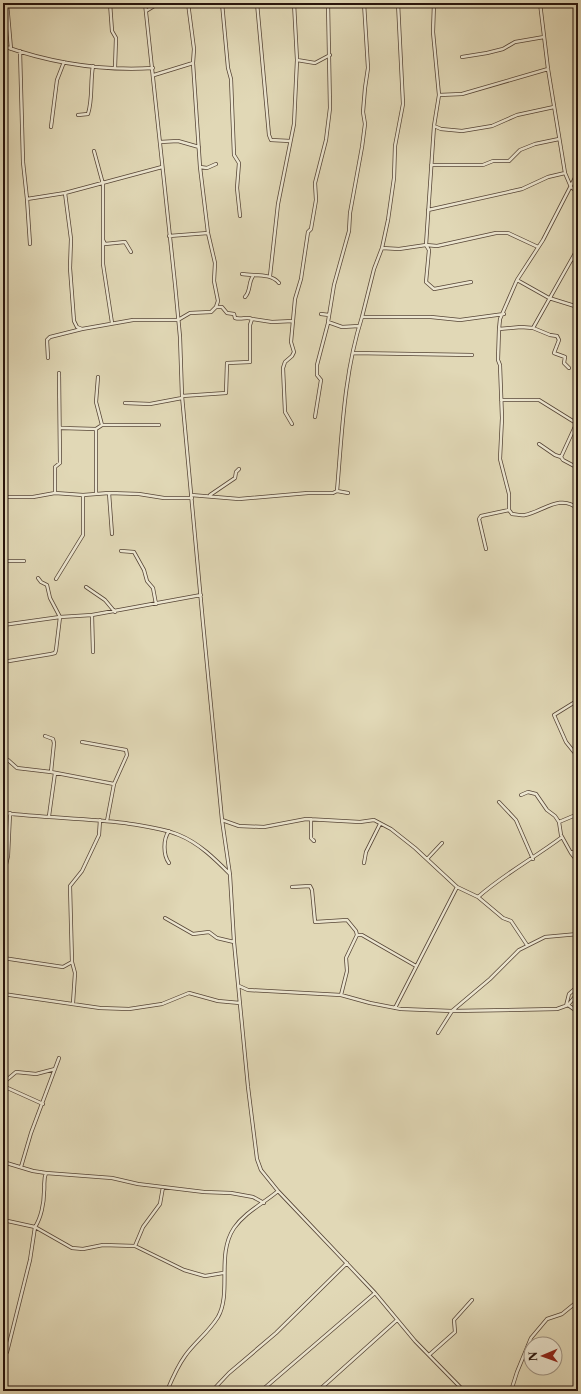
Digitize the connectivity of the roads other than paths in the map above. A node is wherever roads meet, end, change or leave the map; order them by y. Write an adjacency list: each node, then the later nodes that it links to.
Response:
1 (7, 3): 17 (street)
2 (110, 3): 25 (street)
3 (145, 3): 14 (street)
4 (158, 3): 14 (street)
5 (188, 3): 23 (street)
6 (222, 3): 51 (street)
7 (257, 3): 36 (street)
8 (294, 3): 21 (street)
9 (328, 3): 19 (street)
10 (364, 3): 75 (street)
11 (398, 3): 57 (street)
12 (434, 3): 29 (street)
13 (540, 3): 15 (street)
14 (146, 11): 26 (street)
15 (544, 37): 20 (street); 27 (street)
16 (3, 46): 17 (street)
17 (11, 49): 18 (street)
18 (20, 51): 22 (street); 49 (street)
19 (330, 54): 21 (street); 79 (street)
20 (462, 57)
21 (297, 60): 36 (street)
22 (64, 62): 24 (street); 33 (street)
23 (193, 63): 28 (street); 37 (street)
24 (93, 66): 25 (street); 31 (street)
25 (114, 68): 26 (street)
26 (153, 68): 28 (street)
27 (548, 69): 29 (street); 30 (street)
28 (154, 75): 35 (street)
29 (439, 96): 32 (street)
30 (554, 107): 32 (street); 34 (street)
31 (78, 115)
32 (434, 126): 40 (street)
33 (52, 127)
34 (559, 139): 40 (street); 44 (street)
35 (160, 142): 37 (street); 41 (street)
36 (290, 142): 65 (street)
37 (199, 147): 42 (street)
38 (94, 151): 45 (street)
39 (216, 164): 42 (street)
40 (431, 166): 50 (street)
41 (162, 167): 45 (street); 53 (street)
42 (200, 167): 52 (street)
43 (578, 172): 46 (street)
44 (565, 173): 46 (street); 50 (street)
45 (103, 184): 48 (street); 54 (street)
46 (571, 188): 47 (street); 58 (street)
47 (578, 192)
48 (65, 193): 49 (street); 84 (street)
49 (27, 199): 55 (street)
50 (428, 210): 56 (street)
51 (240, 216)
52 (208, 232): 53 (street); 71 (street)
53 (169, 236): 78 (street)
54 (102, 240): 60 (street); 81 (street)
55 (30, 244)
56 (426, 245): 57 (street); 58 (street); 67 (street)
57 (382, 248): 76 (street)
58 (538, 248): 66 (street)
59 (578, 248): 61 (street)
60 (131, 252)
61 (572, 259): 62 (street); 70 (street)
62 (578, 262)
63 (242, 274): 64 (street)
64 (253, 276): 65 (street); 69 (street)
65 (270, 276): 68 (street)
66 (517, 280): 70 (street); 74 (street)
67 (471, 282)
68 (279, 283)
69 (245, 297)
70 (549, 298): 72 (street); 83 (street)
71 (216, 307): 77 (street); 78 (street)
72 (578, 307)
73 (321, 314): 75 (street)
74 (504, 314): 76 (street); 85 (street)
75 (329, 315): 80 (street)
76 (362, 317): 82 (street)
77 (252, 319): 79 (street); 92 (street)
78 (178, 320): 81 (street); 92 (street)
79 (293, 321): 97 (street)
80 (328, 322): 82 (street); 95 (street)
81 (112, 323): 84 (street)
82 (359, 326): 86 (street)
83 (533, 328): 85 (street); 89 (street)
84 (82, 329): 88 (street)
85 (499, 329): 93 (street)
86 (352, 353): 87 (street); 106 (street)
87 (472, 355)
88 (48, 358)
89 (569, 368)
90 (59, 373): 100 (street)
91 (98, 376): 98 (street)
92 (182, 397): 94 (street); 113 (street)
93 (501, 400): 96 (street); 116 (street)
94 (125, 403)
95 (315, 417)
96 (577, 422): 103 (street)
97 (292, 424)
98 (102, 425): 99 (street); 101 (street)
99 (160, 425)
100 (61, 428): 101 (street); 110 (street)
101 (96, 429): 107 (street)
102 (539, 444): 103 (street)
103 (561, 457): 104 (street)
104 (578, 468)
105 (239, 469): 112 (street)
106 (337, 491): 109 (street); 112 (street)
107 (96, 493): 108 (street); 111 (street)
108 (109, 493): 113 (street); 117 (street)
109 (348, 493)
110 (55, 494): 111 (street); 114 (street)
111 (83, 495): 123 (street)
112 (210, 495): 113 (street)
113 (192, 496): 125 (street)
114 (3, 497)
115 (578, 509): 116 (street)
116 (509, 510): 118 (street)
117 (112, 534)
118 (486, 549)
119 (121, 551): 126 (street)
120 (3, 561): 121 (street)
121 (24, 561)
122 (38, 578): 129 (street)
123 (56, 578)
124 (86, 587): 127 (street)
125 (201, 595): 126 (street); 149 (street)
126 (156, 604): 127 (street)
127 (115, 612): 128 (street)
128 (92, 615): 129 (street); 131 (street)
129 (60, 617): 130 (street); 132 (street)
130 (3, 625)
131 (93, 652)
132 (3, 662)
133 (575, 702): 136 (street)
134 (45, 736): 138 (street)
135 (82, 742): 140 (street)
136 (578, 757)
137 (8, 760): 138 (street)
138 (52, 772): 139 (street)
139 (55, 773): 140 (street); 146 (street)
140 (114, 784): 150 (street)
141 (521, 795): 151 (street)
142 (499, 802): 159 (street)
143 (3, 812): 144 (street)
144 (10, 813): 146 (street); 165 (street)
145 (578, 814): 151 (street)
146 (49, 816): 148 (street)
147 (311, 819): 149 (street); 152 (street); 155 (street)
148 (100, 820): 150 (street); 175 (street)
149 (222, 820): 164 (street)
150 (107, 821): 153 (street)
151 (559, 822): 154 (street)
152 (380, 824): 160 (street); 163 (street)
153 (169, 831): 162 (street); 164 (street)
154 (562, 837): 158 (street); 159 (street)
155 (314, 841)
156 (442, 843): 160 (street)
157 (578, 850): 158 (street)
158 (571, 853): 161 (street)
159 (533, 858): 168 (street)
160 (427, 860): 167 (street)
161 (578, 862)
162 (169, 863)
163 (364, 863)
164 (230, 875): 172 (street)
165 (3, 877)
166 (292, 887): 171 (street)
167 (457, 887): 168 (street); 176 (street)
168 (478, 897): 173 (street)
169 (165, 918): 172 (street)
170 (578, 934): 173 (street)
171 (357, 935): 176 (street); 183 (street)
172 (234, 942): 177 (street)
173 (527, 945): 188 (street)
174 (3, 958): 175 (street)
175 (72, 962): 185 (street)
176 (416, 966): 187 (street)
177 (239, 986): 179 (street); 182 (street)
178 (578, 986): 186 (street)
179 (248, 990): 182 (street); 183 (street)
180 (578, 993): 186 (street)
181 (3, 994): 185 (street)
182 (240, 994): 184 (street)
183 (340, 994): 187 (street)
184 (240, 1003): 185 (street); 200 (street)
185 (73, 1004)
186 (567, 1006): 188 (street); 189 (street)
187 (395, 1008): 188 (street)
188 (452, 1011): 190 (street)
189 (578, 1012)
190 (438, 1033)
191 (59, 1058): 192 (street)
192 (55, 1069): 193 (street); 195 (street)
193 (3, 1083)
194 (3, 1086): 195 (street)
195 (43, 1104): 197 (street)
196 (3, 1162): 197 (street)
197 (21, 1168): 198 (street)
198 (46, 1173): 199 (street); 203 (street)
199 (163, 1186): 201 (street); 204 (street)
200 (278, 1191): 201 (street); 205 (street)
201 (264, 1203): 206 (street)
202 (3, 1220): 203 (street)
203 (35, 1227): 204 (street); 211 (street)
204 (135, 1246): 206 (street)
205 (347, 1263): 207 (street); 214 (street)
206 (223, 1273): 213 (street)
207 (375, 1293): 210 (street); 215 (street)
208 (472, 1300): 212 (street)
209 (578, 1301): 218 (street)
210 (397, 1320): 212 (street); 216 (street)
211 (7, 1352)
212 (429, 1354): 217 (street)
213 (167, 1391)
214 (212, 1391)
215 (261, 1391)
216 (318, 1391)
217 (464, 1391)
218 (511, 1391)

